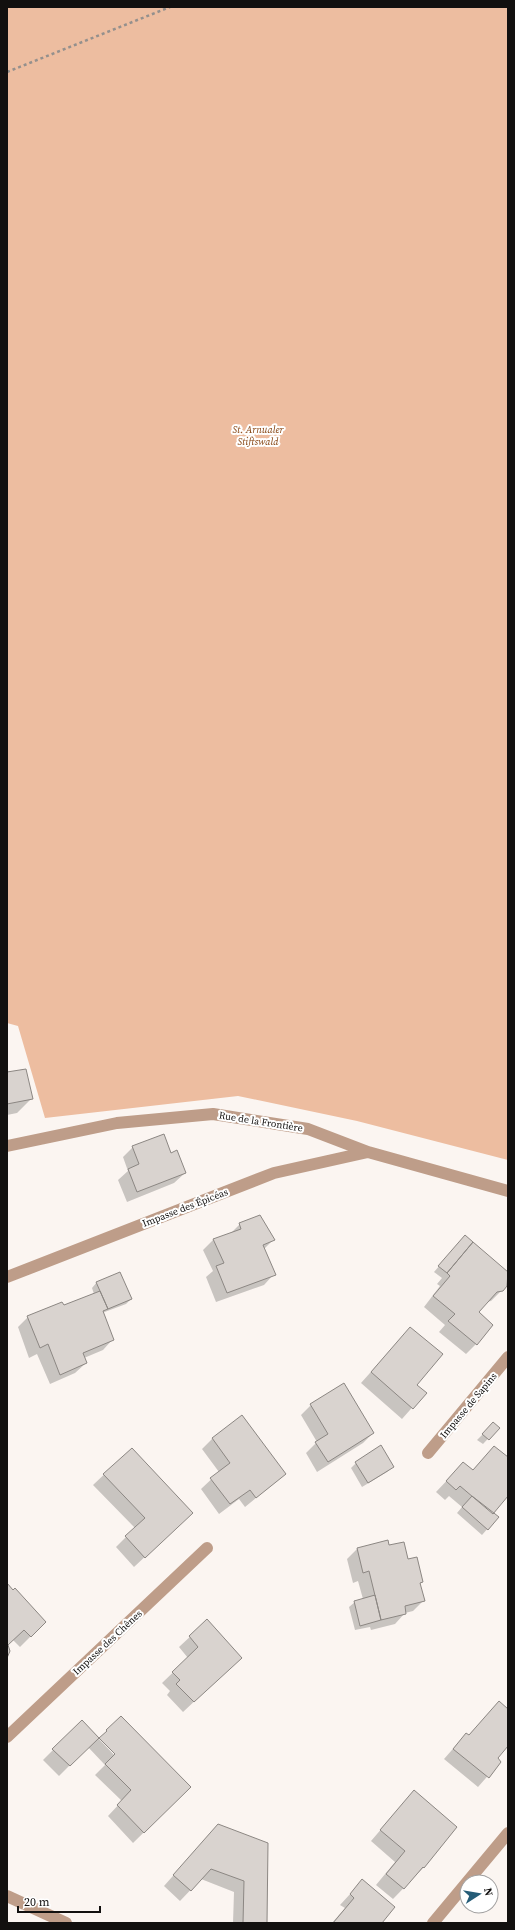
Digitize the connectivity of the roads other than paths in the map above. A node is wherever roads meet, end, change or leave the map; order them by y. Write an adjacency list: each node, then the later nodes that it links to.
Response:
1 (7, 1146): 2 (street, Rue de la Frontière)
2 (368, 1152): 3 (street, Rue de la Frontière); 4 (street, Impasse des Épicéas)
3 (508, 1191)
4 (7, 1277)
5 (508, 1357): 6 (street, Impasse de Sapins)
6 (428, 1453)
7 (207, 1548): 8 (street, Impasse des Chênes)
8 (7, 1737)
9 (508, 1832): 12 (street)
10 (7, 1896): 11 (street)
11 (66, 1923)
12 (433, 1923)

